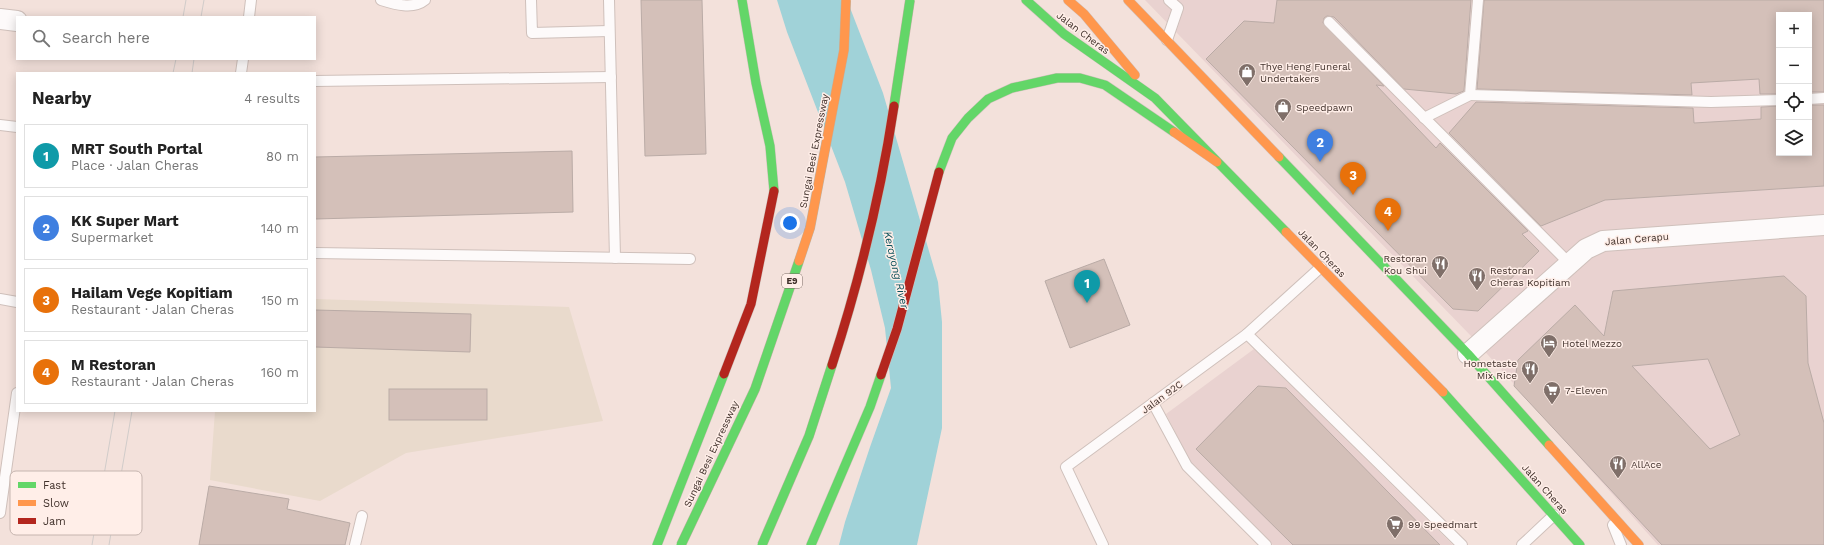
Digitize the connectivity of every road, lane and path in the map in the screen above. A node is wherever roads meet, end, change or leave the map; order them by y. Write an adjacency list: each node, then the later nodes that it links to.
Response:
1 (251, 0): 14 (lane)
2 (381, 0): 3 (lane)
3 (425, 0)
4 (531, 0): 18 (lane)
5 (609, 0): 18 (lane)
6 (742, 0): 51 (main road)
7 (846, 0): 52 (main road, Sungai Besi Expressway / E9, bridge)
8 (910, 0): 53 (main road, bridge)
9 (1026, 0): 25 (main road, Jalan Cheras)
10 (1068, 0): 25 (main road)
11 (1128, 0): 19 (main road)
12 (1169, 0): 19 (lane)
13 (1478, 0): 24 (lane)
14 (249, 16)
15 (0, 19): 16 (street)
16 (16, 21)
17 (1329, 22): 29 (lane)
18 (609, 30): 22 (lane)
19 (1167, 40): 42 (main road)
20 (243, 60): 21 (lane)
21 (241, 72)
22 (611, 77): 23 (lane); 35 (lane)
23 (316, 81)
24 (1470, 95): 28 (lane); 29 (lane)
25 (1155, 98): 32 (main road, Jalan Cheras)
26 (1812, 98): 27 (lane)
27 (1824, 98)
28 (1776, 100)
29 (1424, 118): 37 (lane)
30 (0, 125): 31 (lane)
31 (16, 127)
32 (1217, 162): 38 (main road, Jalan Cheras); 54 (main road)
33 (1824, 225): 37 (street, Jalan Cerapu)
34 (316, 253): 35 (lane)
35 (615, 258): 36 (lane)
36 (690, 259)
37 (1569, 263): 42 (street, Jalan Cerapu)
38 (1321, 268): 41 (lane, Jalan 92C); 47 (main road, Jalan Cheras)
39 (0, 299): 40 (lane)
40 (16, 302)
41 (1247, 334): 44 (lane, Jalan 92C); 57 (lane)
42 (1468, 354): 45 (main road)
43 (16, 400): 46 (lane)
44 (1153, 403): 55 (lane, Jalan 92C); 56 (lane)
45 (1606, 508): 59 (lane); 60 (main road)
46 (0, 513)
47 (1554, 515): 49 (main road, Jalan Cheras); 58 (lane)
48 (362, 516): 50 (lane)
49 (1579, 543)
50 (355, 545)
51 (657, 545)
52 (681, 545)
53 (762, 545)
54 (811, 545)
55 (1103, 545)
56 (1266, 545)
57 (1462, 545)
58 (1522, 545)
59 (1621, 545)
60 (1639, 545)

